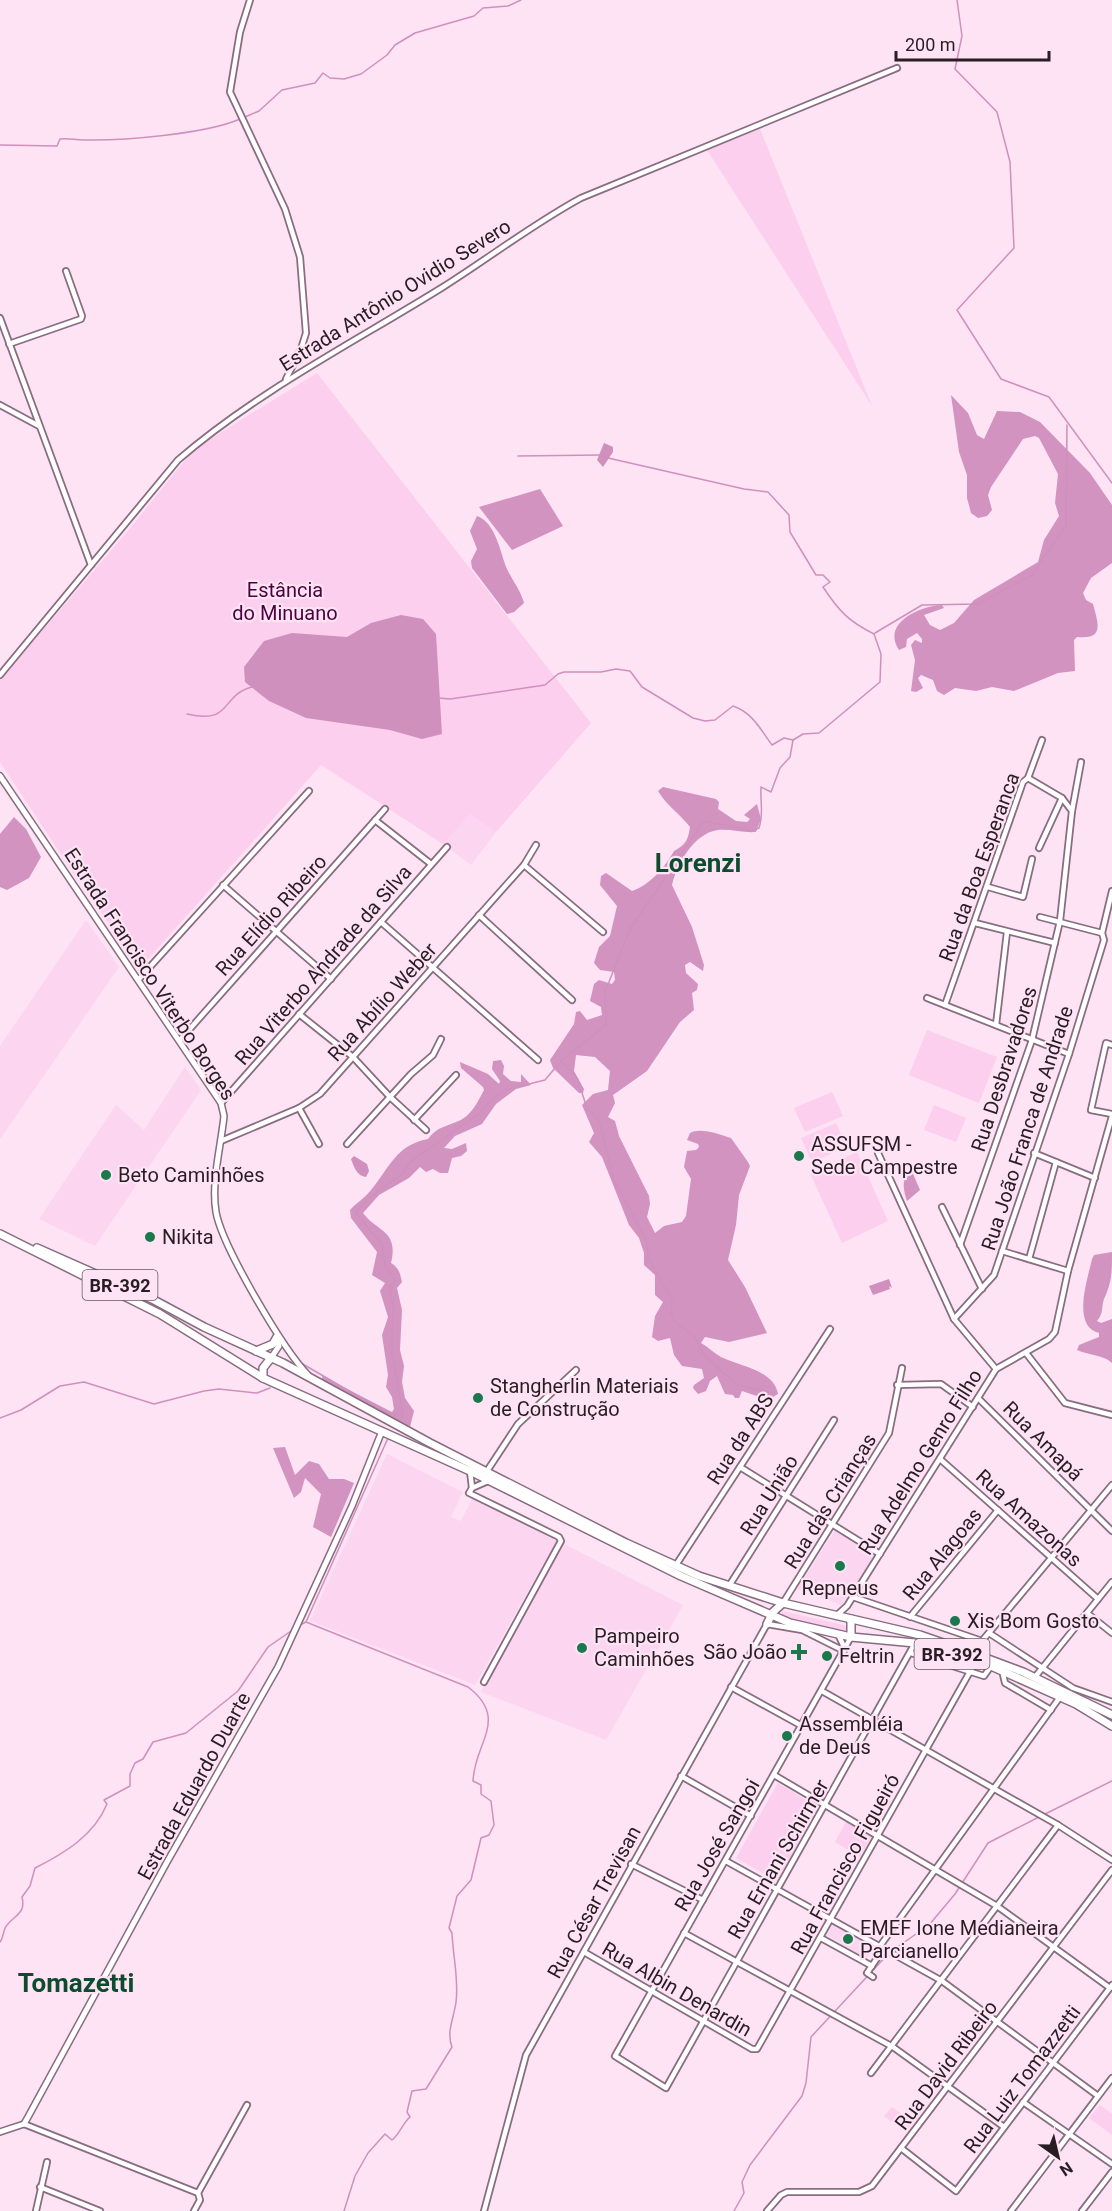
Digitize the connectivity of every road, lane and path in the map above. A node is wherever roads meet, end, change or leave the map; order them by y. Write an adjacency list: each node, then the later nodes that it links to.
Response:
1 (250, 0): 6 (street)
2 (897, 68): 6 (street, Estrada Antônio Ovidio Severo)
3 (66, 272): 5 (street)
4 (0, 318): 5 (street)
5 (9, 344): 8 (street)
6 (285, 381): 9 (street, Estrada Antônio Ovidio Severo)
7 (0, 405): 8 (street)
8 (39, 426): 9 (street)
9 (91, 565): 10 (street, Estrada Antônio Ovidio Severo)
10 (0, 675)
11 (1042, 740): 14 (street, Rua da Boa Esperanca)
12 (1081, 762): 18 (street, Rua Desbravadores)
13 (0, 776): 40 (street, Estrada Francisco Viterbo Borges)
14 (1028, 778): 16 (street); 27 (street, Rua da Boa Esperanca)
15 (309, 791): 26 (street)
16 (1062, 798): 18 (street); 22 (street)
17 (385, 809): 19 (street, Rua Elídio Ribeiro)
18 (1072, 811): 31 (street, Rua Desbravadores)
19 (375, 820): 24 (street); 34 (street, Rua Elídio Ribeiro)
20 (536, 846): 25 (street, Rua Abílio Weber)
21 (447, 847): 24 (street, Rua Viterbo Andrade da Silva)
22 (1039, 848)
23 (1032, 859): 27 (street)
24 (431, 864): 32 (street, Rua Viterbo Andrade da Silva)
25 (524, 865): 29 (street, Rua Abílio Weber); 35 (street)
26 (223, 885): 34 (street); 40 (street)
27 (988, 887): 33 (street, Rua da Boa Esperanca)
28 (1112, 891): 37 (street, Rua João Franca de Andrade)
29 (479, 915): 39 (street, Rua Abílio Weber); 43 (street)
30 (1040, 917): 31 (street)
31 (1060, 921): 37 (street); 38 (street, Rua Desbravadores)
32 (381, 922): 39 (street); 41 (street, Rua Viterbo Andrade da Silva)
33 (975, 923): 36 (street); 44 (street, Rua da Boa Esperanca)
34 (276, 931): 41 (street); 48 (street, Rua Elídio Ribeiro)
35 (603, 932)
36 (1007, 932): 38 (street); 46 (street)
37 (1102, 933): 51 (street, Rua João Franca de Andrade)
38 (1055, 943): 49 (street, Rua Desbravadores)
39 (433, 968): 52 (street, Rua Abílio Weber); 53 (street)
40 (139, 979): 48 (street, Estrada Francisco Viterbo Borges)
41 (331, 979): 45 (street, Rua Viterbo Andrade da Silva)
42 (927, 998): 44 (street)
43 (572, 1000)
44 (945, 1005): 46 (street)
45 (300, 1014): 52 (street); 56 (street, Rua Viterbo Andrade da Silva)
46 (996, 1025): 49 (street)
47 (441, 1039): 55 (street)
48 (180, 1040): 56 (street, Estrada Francisco Viterbo Borges)
49 (1032, 1040): 51 (street); 71 (street, Rua Desbravadores)
50 (1112, 1045): 58 (street)
51 (1069, 1054): 65 (street, Rua João Franca de Andrade)
52 (353, 1057): 55 (street); 57 (street, Rua Abílio Weber)
53 (538, 1060)
54 (456, 1075): 59 (street)
55 (390, 1097): 59 (street); 63 (street)
56 (221, 1103): 61 (street, Estrada Francisco Viterbo Borges)
57 (299, 1108): 61 (street, Rua Abílio Weber); 62 (street)
58 (1112, 1115): 67 (street, Rua Adelmo Genro Filho)
59 (414, 1120): 60 (street)
60 (426, 1130)
61 (221, 1141): 78 (street, Estrada Francisco Viterbo Borges)
62 (319, 1144)
63 (347, 1144)
64 (878, 1153): 76 (street)
65 (1034, 1153): 66 (street); 72 (street, Rua João Franca de Andrade)
66 (1056, 1162): 67 (street); 73 (street)
67 (1095, 1178): 74 (street, Rua Adelmo Genro Filho)
68 (942, 1207): 71 (street)
69 (0, 1229): 79 (highway, BR-392)
70 (0, 1234): 85 (highway, BR-392)
71 (960, 1245): 75 (street)
72 (1002, 1251): 73 (street); 75 (street, Rua João Franca de Andrade)
73 (1029, 1259): 74 (street)
74 (1068, 1271): 80 (street, Rua Adelmo Genro Filho)
75 (982, 1289): 76 (street, Rua João Franca de Andrade)
76 (954, 1319): 83 (street)
77 (830, 1329): 96 (street, Rua da ABS)
78 (277, 1335): 79 (highway); 81 (street); 86 (street, Estrada Francisco Viterbo Borges)
79 (256, 1350): 81 (highway, BR-392)
80 (1026, 1353): 83 (street, Rua Adelmo Genro Filho); 92 (street)
81 (272, 1358): 85 (highway); 86 (highway, BR-392)
82 (902, 1368): 87 (street, Rua das Crianças)
83 (996, 1369): 89 (street, Rua Adelmo Genro Filho)
84 (576, 1370): 97 (street)
85 (262, 1378): 90 (highway, BR-392)
86 (311, 1378): 88 (highway, BR-392)
87 (897, 1385): 91 (street); 105 (street, Rua das Crianças)
88 (327, 1388): 90 (highway); 97 (highway, BR-392)
89 (978, 1398): 91 (street, Rua Adelmo Genro Filho); 104 (street, Rua Amapá)
90 (320, 1404): 94 (highway, BR-392)
91 (973, 1407): 95 (street, Rua Adelmo Genro Filho)
92 (1112, 1415)
93 (834, 1420): 102 (street, Rua União)
94 (382, 1431): 98 (highway, BR-392); 186 (street, Estrada Eduardo Duarte)
95 (940, 1459): 103 (street, Rua Amazonas); 107 (street, Rua Adelmo Genro Filho)
96 (740, 1467): 102 (street); 109 (street, Rua da ABS)
97 (487, 1471): 109 (highway, BR-392)
98 (470, 1472): 99 (highway, BR-392); 101 (street)
99 (489, 1480): 101 (street); 115 (highway, BR-392 / BR-392)
100 (1112, 1485): 104 (street)
101 (470, 1490): 135 (street)
102 (787, 1496): 105 (street); 111 (street, Rua União)
103 (998, 1510): 108 (street, Rua Amazonas); 118 (street, Rua Alagoas)
104 (1091, 1510): 106 (street, Rua Amapá); 108 (street)
105 (832, 1524): 107 (street); 115 (street, Rua das Crianças)
106 (1112, 1531)
107 (880, 1554): 112 (street, Rua Adelmo Genro Filho)
108 (1052, 1558): 113 (street, Rua Amazonas); 120 (street)
109 (676, 1565): 111 (highway, BR-392)
110 (1112, 1582): 113 (street)
111 (729, 1586): 115 (highway, BR-392)
112 (853, 1597): 114 (street, Rua Adelmo Genro Filho); 118 (street)
113 (1098, 1599): 116 (street)
114 (847, 1606): 117 (street, Rua Adelmo Genro Filho); 119 (street)
115 (777, 1613): 117 (highway, BR-392); 122 (highway, BR-392); 126 (street); 136 (street, Rua César Trevisan)
116 (1087, 1613): 121 (street); 131 (street)
117 (833, 1616): 119 (highway, BR-392)
118 (910, 1617): 124 (street)
119 (851, 1619): 123 (highway); 128 (highway, BR-392)
120 (989, 1633): 124 (street); 131 (street)
121 (1112, 1633)
122 (838, 1634): 123 (highway, BR-392); 126 (street)
123 (851, 1637): 125 (highway, BR-392); 126 (street, Rua José Sangoi)
124 (982, 1641): 128 (street)
125 (915, 1643): 127 (street, Rua Ernani Schirmer); 129 (highway, BR-392)
126 (844, 1650): 137 (street, Rua José Sangoi)
127 (911, 1653): 133 (street); 142 (street, Rua Ernani Schirmer)
128 (972, 1653): 134 (highway, BR-392)
129 (976, 1661): 130 (highway, BR-392); 133 (street, Rua Francisco Figueiró)
130 (991, 1666): 132 (highway, BR-392); 133 (street)
131 (1042, 1668): 134 (street); 139 (street)
132 (1002, 1670): 138 (highway, BR-392); 140 (street)
133 (970, 1671): 145 (street, Rua Francisco Figueiró)
134 (1035, 1677): 141 (highway, BR-392)
135 (484, 1682)
136 (731, 1687): 143 (street); 147 (street, Rua César Trevisan)
137 (822, 1691): 142 (street); 143 (street, Rua José Sangoi)
138 (1060, 1697): 140 (street); 144 (highway, BR-392)
139 (1112, 1702)
140 (1051, 1710): 148 (street)
141 (1112, 1715)
142 (873, 1720): 145 (street); 149 (street, Rua Ernani Schirmer)
143 (802, 1726): 146 (street, Rua José Sangoi)
144 (1112, 1726)
145 (927, 1750): 148 (street); 152 (street, Rua Francisco Figueiró)
146 (774, 1775): 149 (street); 150 (street, Rua José Sangoi)
147 (681, 1776): 150 (street); 155 (street, Rua César Trevisan)
148 (995, 1789): 151 (street); 156 (street)
149 (825, 1805): 152 (street); 158 (street, Rua Ernani Schirmer)
150 (751, 1816): 154 (street, Rua José Sangoi)
151 (1058, 1825): 153 (street); 160 (street)
152 (878, 1835): 156 (street); 161 (street, Rua Francisco Figueiró)
153 (1112, 1860)
154 (726, 1861): 158 (street); 159 (street, Rua José Sangoi)
155 (631, 1864): 159 (street); 166 (street, Rua César Trevisan)
156 (936, 1869): 160 (street); 164 (street)
157 (1112, 1870): 165 (street, Rua David Ribeiro)
158 (778, 1888): 161 (street); 167 (street, Rua Ernani Schirmer)
159 (703, 1900): 162 (street, Rua José Sangoi)
160 (997, 1906): 165 (street); 170 (street)
161 (832, 1918): 163 (street, Rua Francisco Figueiró); 164 (street)
162 (684, 1933): 167 (street); 173 (street, Rua José Sangoi)
163 (821, 1938): 168 (street); 172 (street, Rua Francisco Figueiró)
164 (882, 1947): 168 (street); 170 (street)
165 (1054, 1947): 171 (street); 175 (street, Rua David Ribeiro)
166 (584, 1952): 173 (street, Rua Albin Denardin); 199 (street, Rua César Trevisan)
167 (737, 1961): 172 (street); 174 (street, Rua Ernani Schirmer)
168 (872, 1966): 169 (street)
169 (873, 1977)
170 (942, 1981): 175 (street); 176 (street)
171 (1111, 1986): 178 (street, Rua Luiz Tomazzetti)
172 (792, 1989): 176 (street); 177 (street, Rua Francisco Figueiró)
173 (652, 1991): 174 (street, Rua Albin Denardin); 182 (street, Rua José Sangoi)
174 (704, 2021): 177 (street, Rua Albin Denardin); 182 (street, Rua Ernani Schirmer)
175 (997, 2022): 178 (street); 181 (street, Rua David Ribeiro)
176 (893, 2047): 179 (street); 181 (street)
177 (757, 2049)
178 (1053, 2063): 183 (street); 184 (street, Rua Luiz Tomazzetti)
179 (871, 2073)
180 (1112, 2078): 183 (street)
181 (948, 2086): 187 (street); 190 (street, Rua David Ribeiro)
182 (666, 2088)
183 (1098, 2096): 189 (street)
184 (1023, 2102): 187 (street, Rua Luiz Tomazzetti); 189 (street)
185 (247, 2105): 195 (street)
186 (24, 2124): 188 (street); 195 (street)
187 (1004, 2127): 190 (street, Rua Luiz Tomazzetti)
188 (0, 2132)
189 (1069, 2134): 192 (street); 201 (street)
190 (902, 2148): 200 (street, Rua David Ribeiro)
191 (47, 2162): 194 (street)
192 (1112, 2164)
193 (1112, 2172): 202 (street)
194 (40, 2187): 196 (street); 197 (street)
195 (198, 2193): 198 (street)
196 (36, 2211)
197 (100, 2211)
198 (194, 2211)
199 (484, 2211)
200 (767, 2211)
201 (1011, 2211)
202 (1082, 2211)

